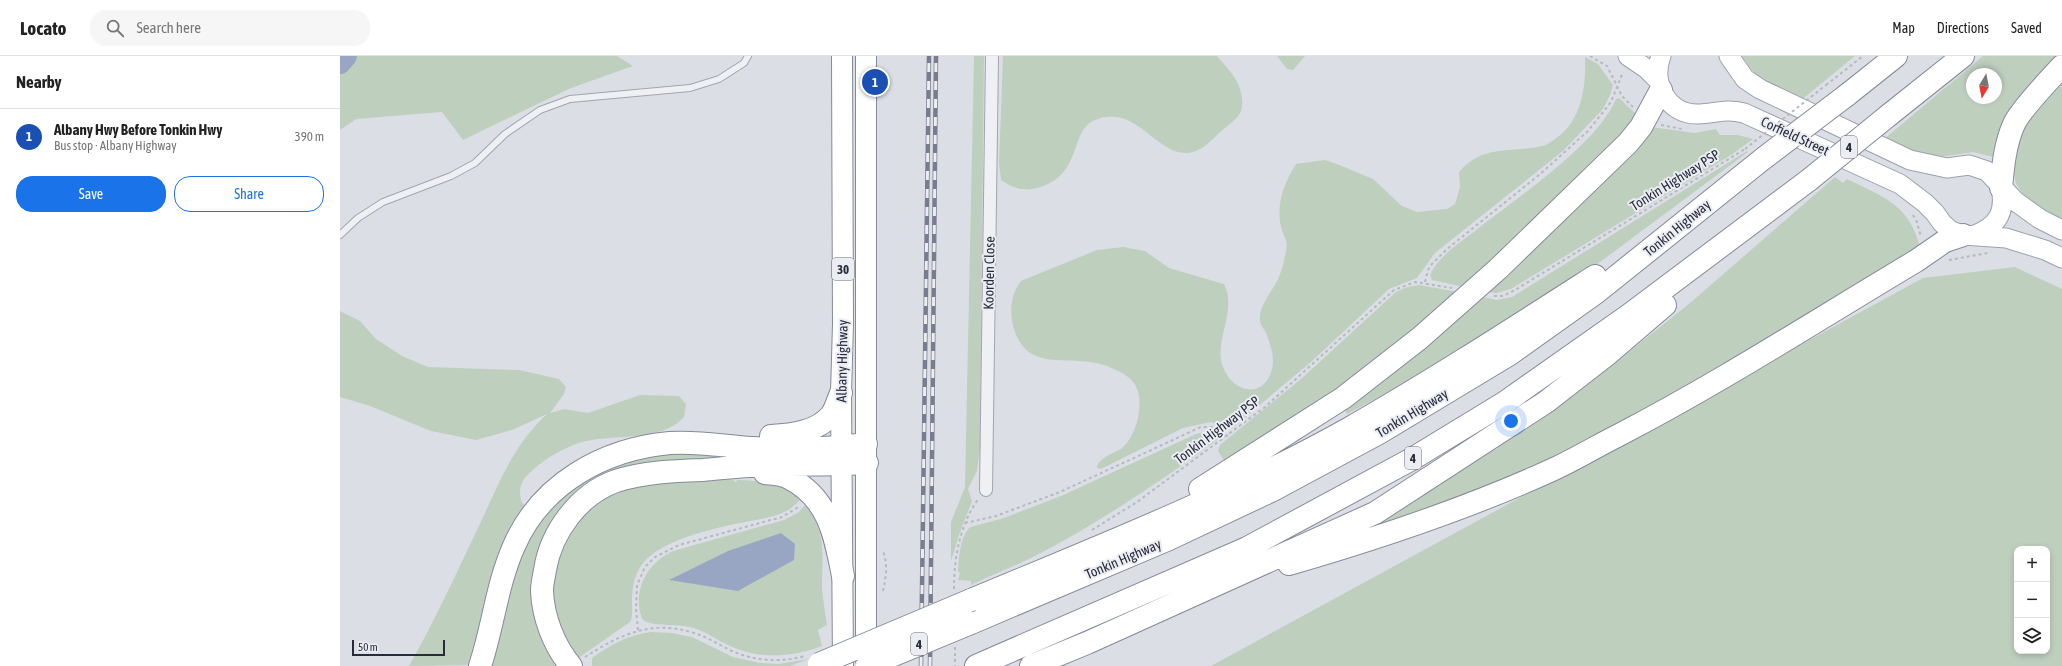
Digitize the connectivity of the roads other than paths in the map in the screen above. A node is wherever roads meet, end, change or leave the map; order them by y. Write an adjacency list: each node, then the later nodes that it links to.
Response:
1 (748, 56): 16 (lane)
2 (842, 56): 19 (highway, Albany Highway / 30)
3 (866, 56): 21 (highway, Albany Highway / 30)
4 (992, 56): 24 (street, Koorden Close)
5 (1661, 56): 11 (main road)
6 (1729, 56): 12 (main road, Corfield Street)
7 (1896, 56): 14 (highway, Tonkin Highway / 4, bridge)
8 (1963, 56): 13 (highway, 4, bridge)
9 (1630, 57): 11 (main road, Corfield Street)
10 (2062, 66): 12 (highway)
11 (1659, 85): 17 (main road, Corfield Street); 25 (highway)
12 (2001, 188): 15 (main road, Corfield Street); 17 (main road)
13 (1783, 198): 27 (highway); 33 (highway, 4)
14 (1701, 209): 25 (highway); 32 (highway, Tonkin Highway / 4, bridge)
15 (2062, 230)
16 (340, 235)
17 (1969, 235): 18 (main road, Corfield Street); 27 (highway)
18 (2062, 258)
19 (841, 393): 20 (highway); 22 (highway, Albany Highway / 30)
20 (692, 443): 22 (highway); 30 (highway)
21 (866, 454): 22 (highway); 32 (highway, Albany Highway / 30)
22 (841, 456): 23 (highway); 26 (highway, Albany Highway / 30)
23 (736, 468): 26 (highway); 28 (highway)
24 (986, 490)
25 (1085, 543): 29 (highway, bridge)
26 (843, 576): 31 (highway, Albany Highway / 30)
27 (1217, 584): 34 (highway)
28 (571, 659)
29 (814, 661)
30 (480, 665)
31 (842, 666)
32 (867, 666)
33 (976, 666)
34 (1031, 666)

